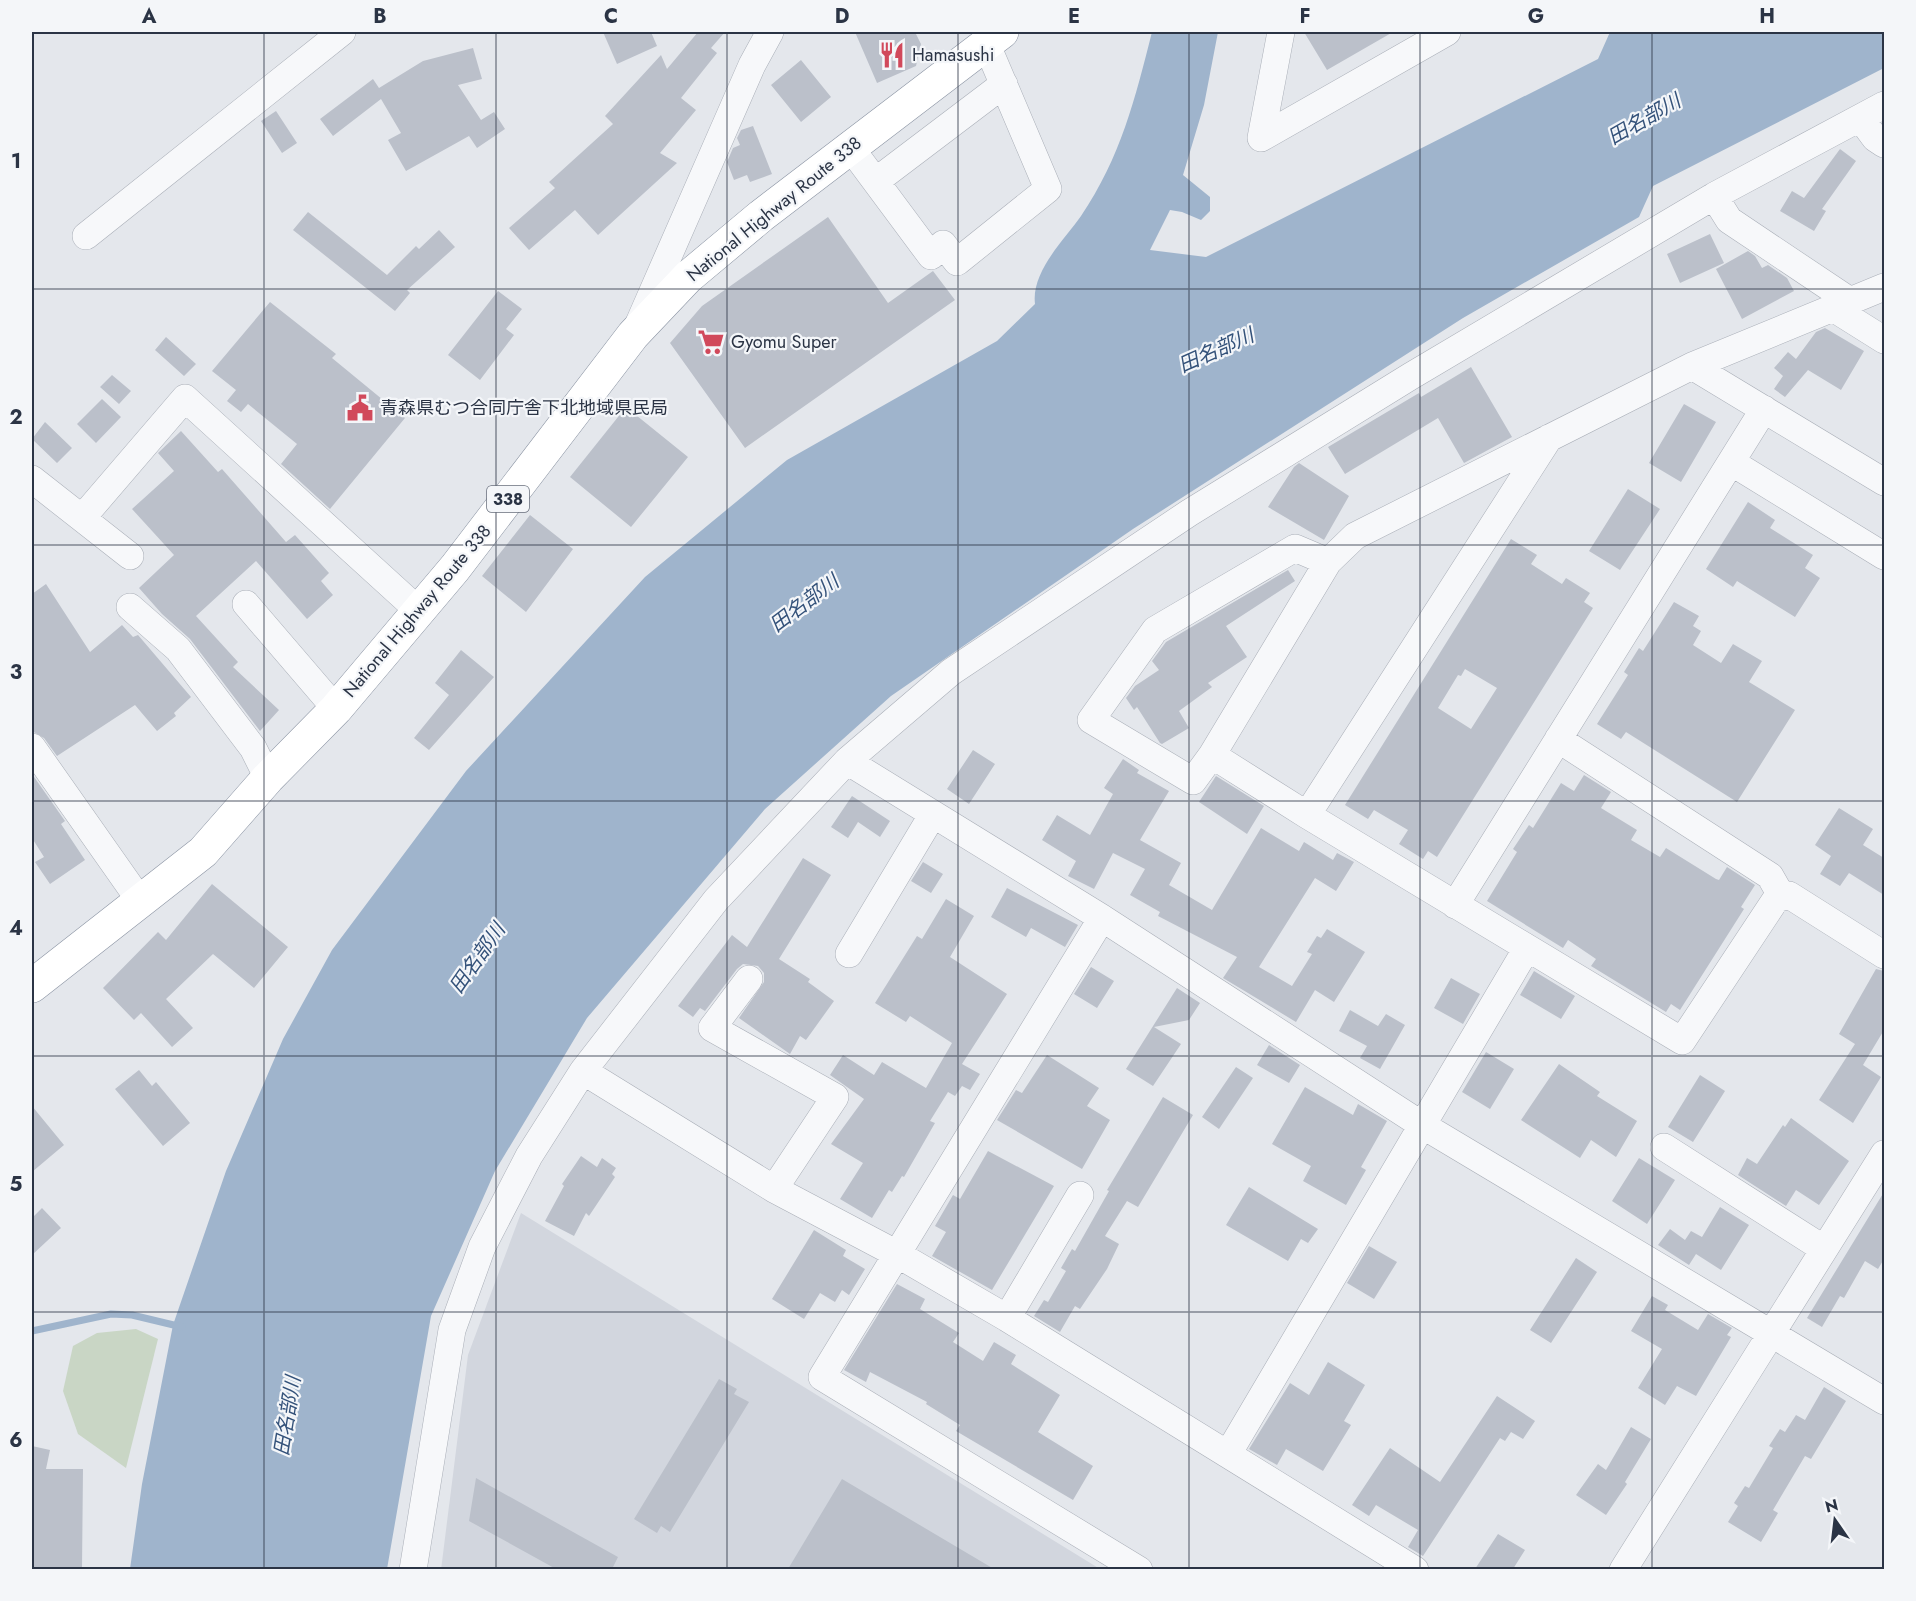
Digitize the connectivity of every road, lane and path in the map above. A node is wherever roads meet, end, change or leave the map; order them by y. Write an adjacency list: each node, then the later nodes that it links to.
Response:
1 (342, 32): 13 (street)
2 (771, 32): 16 (street)
3 (1281, 32): 4 (street)
4 (1447, 32)
5 (994, 37): 6 (street); 10 (highway, National Highway Route 338 / 338)
6 (1004, 84): 11 (street); 11 (street)
7 (1884, 105): 8 (street)
8 (1861, 119): 9 (street); 12 (street)
9 (1884, 144)
10 (850, 147): 11 (street); 16 (highway, National Highway Route 338 / 338)
11 (876, 181)
12 (1714, 196): 15 (street); 35 (street)
13 (86, 236)
14 (1884, 287): 15 (street)
15 (1842, 304): 17 (street); 18 (street)
16 (633, 335): 30 (highway, National Highway Route 338 / 338)
17 (1884, 340)
18 (1692, 366): 19 (street); 20 (street)
19 (1764, 410): 21 (street); 23 (street)
20 (1549, 438): 27 (street); 38 (street)
21 (1731, 462): 26 (street); 32 (street)
22 (32, 478): 24 (street)
23 (1884, 482)
24 (82, 518): 25 (street); 30 (street)
25 (130, 556)
26 (1884, 556)
27 (1328, 562): 34 (street); 34 (street)
28 (246, 604): 31 (street)
29 (130, 607): 36 (street)
30 (419, 611): 31 (highway, National Highway Route 338 / 338)
31 (336, 709): 36 (highway, National Highway Route 338 / 338)
32 (1558, 739): 39 (street); 41 (street)
33 (32, 747): 40 (street)
34 (1212, 754): 38 (street)
35 (847, 761): 37 (street); 48 (street)
36 (268, 778): 40 (highway, National Highway Route 338 / 338)
37 (933, 814): 42 (street); 44 (street)
38 (1307, 815): 41 (street)
39 (1782, 897): 43 (street); 45 (street)
40 (141, 902): 47 (highway, National Highway Route 338 / 338)
41 (1455, 905): 43 (street)
42 (1102, 918): 49 (street); 55 (street)
43 (1527, 948): 49 (street)
44 (849, 954)
45 (1884, 955)
46 (749, 979): 52 (street)
47 (32, 986)
48 (583, 1071): 52 (street); 60 (street)
49 (1422, 1125): 57 (street); 59 (street)
50 (1664, 1147): 54 (street)
51 (1884, 1154): 54 (street)
52 (774, 1189): 55 (street)
53 (1080, 1195): 56 (street)
54 (1824, 1249): 57 (street)
55 (897, 1254): 56 (street); 61 (street)
56 (1007, 1318): 59 (street)
57 (1772, 1332): 58 (street); 63 (street)
58 (1884, 1401)
59 (1228, 1454): 62 (street)
60 (413, 1569)
61 (1139, 1569)
62 (1415, 1569)
63 (1623, 1569)

